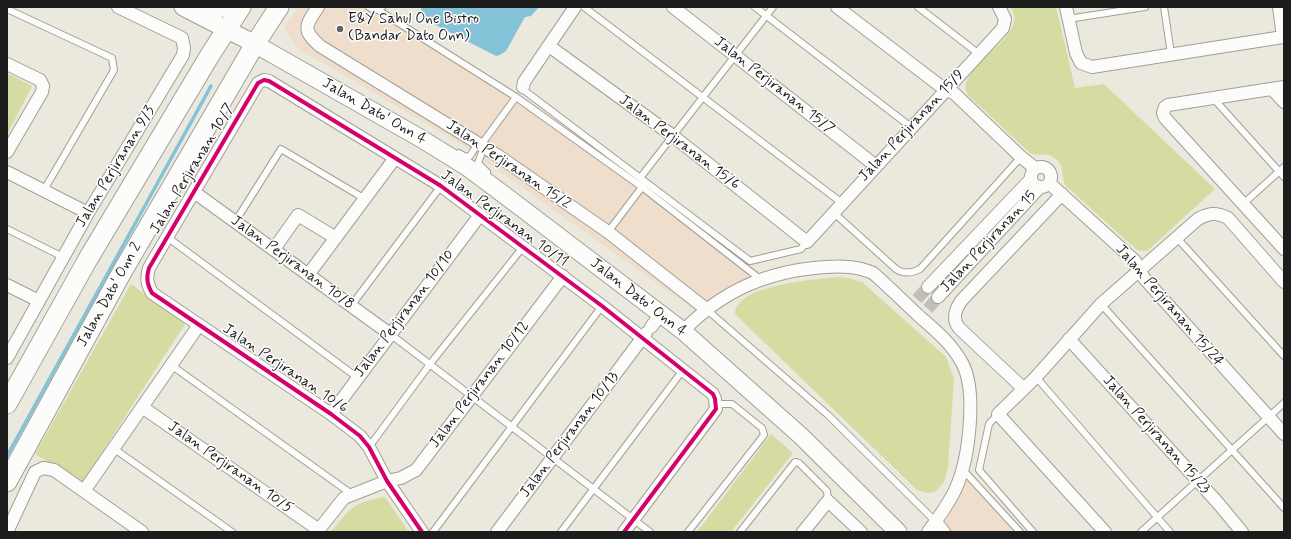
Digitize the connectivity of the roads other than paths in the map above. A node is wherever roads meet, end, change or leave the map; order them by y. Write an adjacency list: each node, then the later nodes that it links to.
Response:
1 (118, 7): 64 (street, Jalan Perjiranan 9/3)
2 (183, 7): 25 (main road, Jalan Dato' Onn 4); 30 (main road)
3 (188, 7): 4 (main road)
4 (231, 7)
5 (241, 7): 25 (main road)
6 (279, 7): 26 (main road, Jalan Dato' Onn 2)
7 (318, 7): 43 (street, Jalan Perjiranan 15/2)
8 (369, 7): 21 (lane)
9 (575, 7): 27 (street)
10 (584, 7): 37 (lane)
11 (673, 7): 31 (street, Jalan Perjiranan 15/7)
12 (755, 7): 23 (lane)
13 (773, 7): 23 (lane)
14 (837, 7): 35 (street, Jalan Perjiranan 15/24)
15 (918, 7): 28 (lane)
16 (999, 7): 28 (street, Jalan Perjiranan 15/9)
17 (1066, 7): 24 (street)
18 (1145, 7): 24 (lane)
19 (1164, 7): 29 (lane)
20 (1279, 7): 29 (street)
21 (380, 8): 36 (lane)
22 (7, 9): 57 (lane)
23 (766, 15): 31 (lane); 40 (lane)
24 (1068, 19): 29 (street)
25 (227, 29): 26 (main road, Jalan Dato' Onn 4); 30 (main road)
26 (255, 44): 42 (main road, Jalan Dato' Onn 4); 123 (main road, Jalan Dato' Onn 2)
27 (549, 46): 36 (street); 41 (street, Jalan Perjiranan 15/6)
28 (979, 54): 35 (street, Jalan Perjiranan 15/9)
29 (1171, 54)
30 (210, 55): 109 (main road)
31 (736, 56): 37 (lane); 47 (street, Jalan Perjiranan 15/7)
32 (7, 64): 44 (street)
33 (264, 82): 46 (street, Jalan Perjiranan 10/11); 58 (street, Jalan Perjiranan 10/7)
34 (1278, 88): 38 (street); 39 (street)
35 (945, 90): 40 (street, Jalan Perjiranan 15/9); 45 (street, Jalan Perjiranan 15/24)
36 (520, 92): 43 (lane); 52 (lane); 56 (lane)
37 (703, 97): 41 (lane); 62 (lane)
38 (1213, 98): 48 (lane); 63 (street)
39 (1284, 102)
40 (911, 127): 47 (street, Jalan Perjiranan 15/9)
41 (673, 136): 52 (lane); 73 (street, Jalan Perjiranan 15/6)
42 (420, 138): 43 (lane); 61 (main road, Jalan Dato' Onn 4)
43 (481, 145): 50 (lane); 69 (street, Jalan Perjiranan 15/2)
44 (7, 152)
45 (1021, 157): 53 (street, Jalan Perjiranan 15/24); 65 (lane)
46 (395, 158): 55 (street, Jalan Perjiranan 10/11); 60 (street)
47 (876, 166): 62 (street, Jalan Perjiranan 15/9)
48 (1282, 169): 51 (lane); 63 (lane)
49 (7, 172): 57 (street)
50 (493, 176)
51 (1284, 177)
52 (640, 178): 73 (lane)
53 (1039, 179): 59 (street, Jalan Perjiranan 15/24); 84 (street, Jalan Perjiranan 15); 86 (street, Jalan Perjiranan 15)
54 (502, 184): 61 (lane)
55 (440, 186): 66 (street, Jalan Perjiranan 10/11); 89 (lane)
56 (642, 187): 69 (lane); 81 (lane)
57 (44, 190): 64 (street)
58 (194, 192): 67 (street, Jalan Perjiranan 10/8); 70 (street, Jalan Perjiranan 10/7)
59 (1062, 194): 78 (street, Jalan Perjiranan 15/24); 105 (street)
60 (366, 199): 67 (lane); 71 (street)
61 (511, 200): 93 (main road, Jalan Dato' Onn 4)
62 (842, 203): 65 (street, Jalan Perjiranan 15/9)
63 (1243, 204): 75 (street)
64 (88, 213): 77 (street, Jalan Perjiranan 9/3)
65 (834, 213): 73 (street, Jalan Perjiranan 15/9)
66 (480, 215): 74 (street, Jalan Perjiranan 10/11); 95 (street, Jalan Perjiranan 10/10)
67 (236, 222): 76 (street, Jalan Perjiranan 10/8)
68 (7, 229): 77 (lane)
69 (608, 232): 91 (street, Jalan Perjiranan 15/2)
70 (167, 237): 85 (street, Jalan Perjiranan 10/7); 104 (lane)
71 (336, 238): 76 (street); 79 (street)
72 (1177, 238): 78 (street); 82 (street); 98 (lane)
73 (807, 242)
74 (523, 247): 80 (street, Jalan Perjiranan 10/11); 100 (lane)
75 (1284, 248)
76 (274, 249): 79 (street, Jalan Perjiranan 10/8)
77 (63, 257): 87 (street, Jalan Perjiranan 9/3)
78 (1140, 269): 88 (street); 113 (street, Jalan Perjiranan 15/24)
79 (308, 275): 89 (street, Jalan Perjiranan 10/8)
80 (563, 276): 90 (street, Jalan Perjiranan 10/11); 106 (street, Jalan Perjiranan 10/12)
81 (760, 279): 91 (street); 120 (street)
82 (1284, 282)
83 (7, 285): 87 (street)
84 (928, 287)
85 (152, 293): 92 (street, Jalan Perjiranan 10/6)
86 (938, 297)
87 (39, 301): 97 (street, Jalan Perjiranan 9/3)
88 (1101, 304): 96 (street); 118 (lane)
89 (351, 306): 95 (street, Jalan Perjiranan 10/8)
90 (602, 306): 93 (street, Jalan Perjiranan 10/11); 114 (lane)
91 (706, 309): 94 (street); 131 (lane)
92 (199, 325): 101 (street); 111 (street, Jalan Perjiranan 10/6)
93 (650, 328): 94 (main road, Jalan Dato' Onn 4); 102 (street, Jalan Perjiranan 10/11); 119 (street, Jalan Perjiranan 10/13)
94 (683, 331): 146 (main road, Jalan Dato' Onn 4)
95 (390, 334): 100 (lane); 104 (street, Jalan Perjiranan 10/10)
96 (1069, 339): 103 (street); 122 (street, Jalan Perjiranan 15/23)
97 (11, 342): 99 (street, Jalan Perjiranan 9/3)
98 (1284, 356)
99 (7, 358)
100 (430, 364): 106 (lane); 116 (lane)
101 (171, 365): 110 (street); 126 (lane)
102 (682, 370): 107 (street, Jalan Perjiranan 10/11); 124 (lane)
103 (1036, 377): 105 (street); 129 (lane)
104 (358, 378): 111 (street, Jalan Perjiranan 10/10)
105 (1024, 389): 112 (street)
106 (472, 396): 114 (lane); 121 (street, Jalan Perjiranan 10/12)
107 (715, 399): 130 (street); 142 (lane)
108 (1284, 403): 113 (lane)
109 (7, 404)
110 (142, 407): 117 (street); 132 (street, Jalan Perjiranan 10/5)
111 (331, 414): 116 (street, Jalan Perjiranan 10/6)
112 (998, 414): 150 (lane); 151 (street)
113 (1268, 417): 115 (street, Jalan Perjiranan 15/24); 118 (lane)
114 (512, 426): 119 (lane); 137 (lane)
115 (1284, 434)
116 (369, 447): 121 (street, Jalan Perjiranan 10/6)
117 (113, 448): 125 (street); 135 (lane)
118 (1232, 450): 122 (lane); 128 (lane)
119 (552, 457): 124 (lane); 138 (street, Jalan Perjiranan 10/13)
120 (963, 470): 131 (street); 149 (lane)
121 (388, 481): 126 (street, Jalan Perjiranan 10/12); 136 (street, Jalan Perjiranan 10/6)
122 (1198, 481): 129 (lane); 154 (street, Jalan Perjiranan 15/23)
123 (7, 482)
124 (593, 488): 130 (lane); 139 (lane)
125 (84, 491): 133 (street); 134 (street)
126 (353, 495): 132 (street, Jalan Perjiranan 10/12)
127 (828, 501): 143 (lane); 144 (street); 145 (street)
128 (1284, 508)
129 (1157, 518): 152 (lane); 153 (lane)
130 (633, 519): 140 (street); 141 (lane)
131 (936, 522): 147 (street); 148 (street)
132 (318, 531)
133 (7, 532)
134 (142, 532)
135 (232, 532)
136 (422, 532)
137 (433, 532)
138 (497, 532)
139 (561, 532)
140 (624, 532)
141 (650, 532)
142 (688, 532)
143 (740, 532)
144 (803, 532)
145 (861, 532)
146 (898, 532)
147 (928, 532)
148 (944, 532)
149 (1020, 532)
150 (1033, 532)
151 (1105, 532)
152 (1141, 532)
153 (1170, 532)
154 (1242, 532)

